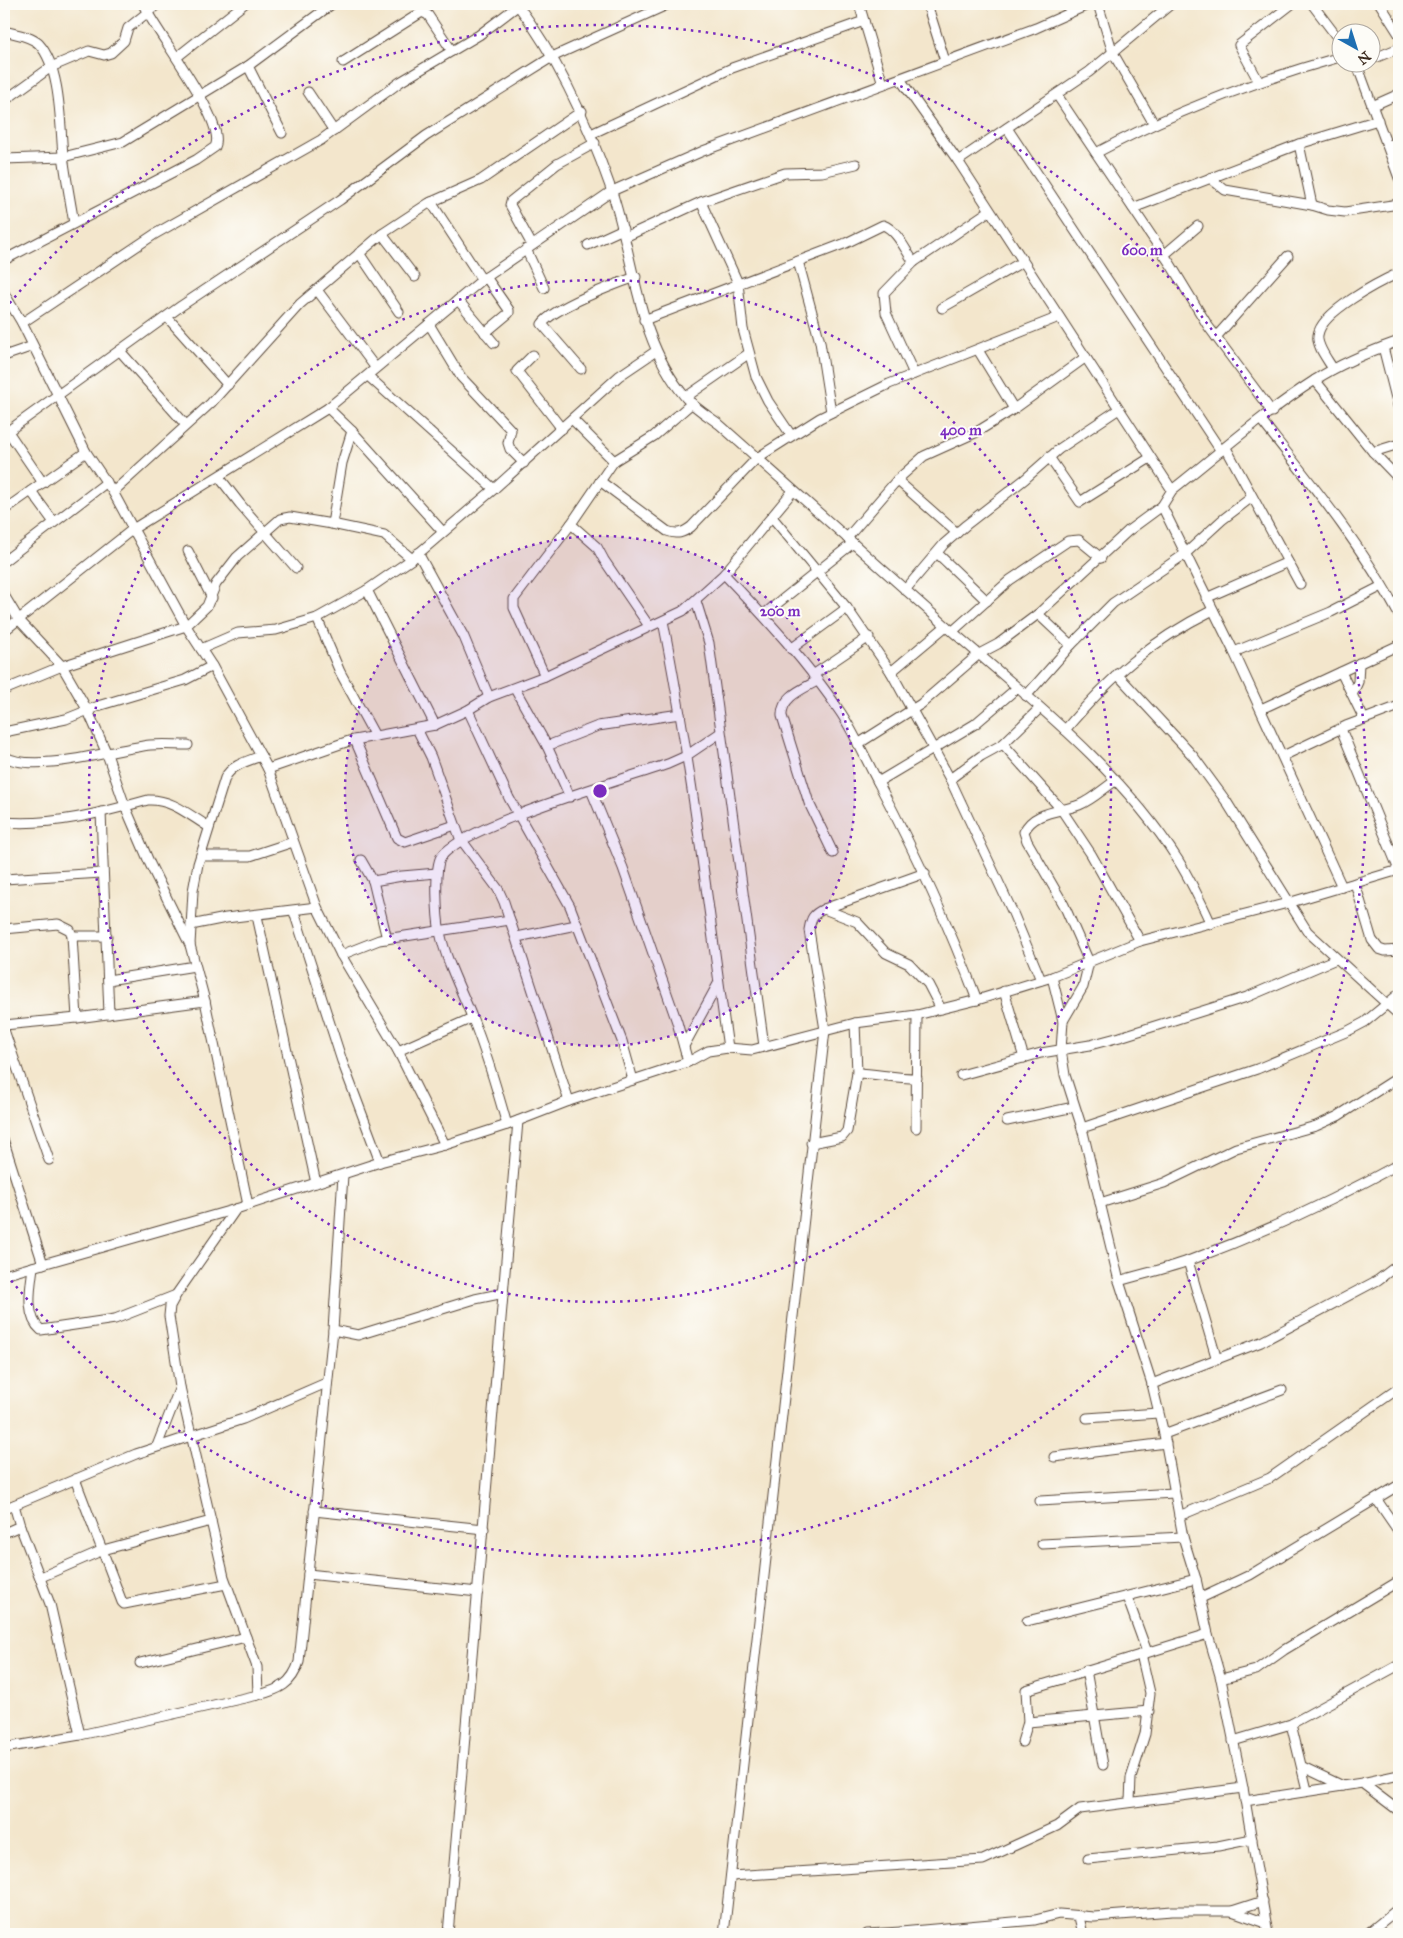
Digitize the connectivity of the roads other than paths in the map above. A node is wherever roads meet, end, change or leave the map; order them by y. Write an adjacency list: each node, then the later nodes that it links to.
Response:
1 (158, 4): 14 (street)
2 (244, 4): 23 (street)
3 (518, 4): 20 (street); 24 (street)
4 (669, 4): 24 (street)
5 (859, 4): 15 (street)
6 (927, 4): 26 (street)
7 (1090, 4): 26 (street)
8 (1098, 4): 21 (street)
9 (1292, 4): 32 (street)
10 (1312, 4): 16 (street)
11 (1380, 4): 18 (street)
12 (328, 5): 28 (street)
13 (1167, 5): 21 (street)
14 (145, 8): 23 (street); 29 (street)
15 (864, 20): 33 (street); 46 (street)
16 (1330, 28)
17 (4, 31): 29 (street)
18 (1399, 34)
19 (1399, 48): 22 (street)
20 (452, 51): 27 (street); 44 (street)
21 (1113, 53): 36 (street); 42 (street)
22 (1380, 56)
23 (177, 57): 37 (street)
24 (552, 57): 40 (street); 88 (street)
25 (1330, 60): 32 (street)
26 (945, 61): 31 (street)
27 (343, 62)
28 (248, 66): 37 (street); 45 (street)
29 (51, 67): 38 (street); 51 (street)
30 (1362, 72): 39 (street)
31 (900, 79): 33 (street); 53 (street)
32 (1259, 82): 42 (street)
33 (883, 84): 57 (street)
34 (308, 92): 44 (street)
35 (1399, 94): 39 (street)
36 (1057, 95): 43 (street); 50 (street)
37 (201, 97): 51 (street); 64 (street)
38 (4, 101)
39 (1372, 106): 41 (street)
40 (582, 111): 46 (street); 58 (street)
41 (1378, 120): 48 (street); 49 (street)
42 (1154, 124): 50 (street)
43 (1007, 128): 53 (street); 129 (street)
44 (334, 130): 91 (street)
45 (282, 133)
46 (593, 138): 57 (street); 69 (street)
47 (1399, 141): 49 (street)
48 (1298, 144): 55 (street); 61 (street)
49 (1388, 146): 56 (street)
50 (1096, 154): 62 (street)
51 (63, 157): 52 (street); 64 (street)
52 (4, 159)
53 (958, 161): 63 (street)
54 (856, 164): 59 (street)
55 (1210, 178): 61 (street); 62 (street)
56 (1399, 178)
57 (612, 191): 66 (street); 69 (street)
58 (431, 202): 67 (street); 80 (street)
59 (701, 202): 66 (street); 81 (street)
60 (1399, 204): 61 (street)
61 (1312, 205)
62 (1133, 208): 71 (street)
63 (989, 211): 75 (street); 76 (street)
64 (74, 223): 73 (street)
65 (1198, 226): 71 (street)
66 (624, 233): 68 (street); 79 (street)
67 (382, 234): 70 (street); 78 (street)
68 (588, 245)
69 (529, 247): 80 (street); 82 (street)
70 (359, 254): 83 (street); 87 (street)
71 (1164, 255): 94 (street)
72 (1288, 256): 94 (street)
73 (4, 260)
74 (798, 261): 75 (street); 81 (street); 119 (street)
75 (914, 262): 109 (street)
76 (1022, 262): 86 (street); 89 (street)
77 (1399, 273): 108 (street)
78 (415, 277)
79 (636, 277): 90 (street); 107 (street)
80 (484, 278): 85 (street); 93 (street)
81 (738, 283): 90 (street); 102 (street)
82 (544, 288)
83 (317, 290): 106 (street); 112 (street)
84 (5, 297): 91 (street)
85 (458, 300): 92 (street); 93 (street)
86 (942, 308)
87 (399, 312)
88 (167, 317): 99 (street); 112 (street)
89 (1059, 317): 100 (street); 105 (street)
90 (644, 320): 101 (street)
91 (22, 323): 97 (street)
92 (429, 324): 106 (street); 136 (street)
93 (485, 333): 96 (street)
94 (1216, 337): 120 (street)
95 (1399, 341): 98 (street)
96 (494, 343)
97 (33, 346): 104 (street); 113 (street)
98 (1383, 347): 108 (street); 118 (street)
99 (120, 350): 113 (street); 123 (street)
100 (978, 350): 109 (street); 116 (street)
101 (656, 351): 114 (street); 121 (street)
102 (748, 354): 114 (street); 127 (street)
103 (533, 355): 124 (street)
104 (4, 356)
105 (1086, 357): 116 (street); 117 (street)
106 (374, 367): 110 (street)
107 (581, 369)
108 (1333, 369): 111 (street)
109 (914, 374): 119 (street)
110 (368, 376): 115 (street); 143 (street)
111 (1315, 380): 120 (street); 131 (street)
112 (228, 385): 123 (street)
113 (57, 395): 126 (street); 130 (street)
114 (689, 400): 133 (street); 135 (street)
115 (328, 408): 125 (street); 137 (street)
116 (1014, 409): 138 (street)
117 (1119, 409): 132 (street); 134 (street)
118 (1399, 410)
119 (831, 412): 127 (street)
120 (1272, 412): 122 (street)
121 (572, 419): 124 (street); 135 (street)
122 (1261, 420): 129 (street); 171 (street)
123 (186, 425): 146 (street)
124 (562, 429): 136 (street)
125 (352, 431): 153 (street); 157 (street)
126 (6, 432): 142 (street)
127 (792, 435): 133 (street)
128 (1399, 444): 131 (street)
129 (1223, 450): 144 (street); 148 (street)
130 (86, 452): 141 (street); 142 (street)
131 (1373, 452): 139 (street)
132 (1049, 457): 134 (street); 158 (street)
133 (757, 458): 140 (street); 147 (street)
134 (1150, 458): 144 (street)
135 (614, 461): 140 (street)
136 (524, 463): 143 (street)
137 (219, 477): 155 (street); 156 (street)
138 (897, 480): 158 (street); 159 (street)
139 (1399, 480)
140 (600, 481): 154 (street)
141 (107, 482): 146 (street); 152 (street)
142 (43, 483): 145 (street)
143 (494, 489): 157 (street)
144 (1172, 490): 149 (street)
145 (31, 491): 150 (street); 152 (street)
146 (113, 492): 155 (street)
147 (793, 492): 151 (street); 159 (street)
148 (1252, 498): 162 (street); 166 (street)
149 (1162, 506): 162 (street); 164 (street)
150 (4, 510)
151 (772, 518): 168 (street); 169 (street)
152 (53, 521): 165 (street)
153 (332, 524): 156 (street); 163 (street)
154 (571, 524): 188 (street); 204 (street)
155 (133, 529): 185 (street); 187 (street)
156 (264, 530): 167 (street); 175 (street)
157 (443, 532): 163 (street)
158 (957, 533): 161 (street)
159 (850, 541): 168 (street); 173 (street)
160 (188, 551): 175 (street)
161 (937, 552): 173 (street); 178 (street)
162 (1185, 554): 176 (street); 192 (street)
163 (414, 556): 172 (street); 211 (street)
164 (1101, 558): 178 (street); 181 (street)
165 (4, 560)
166 (1288, 562): 170 (street); 176 (street)
167 (296, 568)
168 (819, 572): 179 (street); 182 (street)
169 (724, 574): 177 (street); 182 (street)
170 (1300, 584)
171 (1382, 586): 183 (street); 196 (street)
172 (367, 590): 184 (street); 220 (street)
173 (905, 590): 189 (street)
174 (4, 595): 185 (street)
175 (212, 598): 187 (street)
176 (1206, 598): 180 (street)
177 (696, 600): 186 (street); 225 (street)
178 (987, 601): 189 (street)
179 (847, 608): 191 (street); 195 (street)
180 (1212, 610): 196 (street); 203 (street)
181 (1038, 614): 192 (street); 197 (street)
182 (763, 615): 195 (street)
183 (1399, 615)
184 (317, 618): 194 (street); 226 (street)
185 (19, 620): 190 (street); 199 (street)
186 (664, 621): 188 (street); 218 (street)
187 (186, 626): 194 (street); 199 (street)
188 (649, 626): 204 (street)
189 (950, 629): 197 (street); 201 (street)
190 (4, 630)
191 (869, 638): 201 (street); 205 (street)
192 (1071, 645): 210 (street)
193 (1399, 645): 198 (street)
194 (201, 649): 200 (street)
195 (791, 649): 205 (street)
196 (1234, 652): 214 (street)
197 (979, 654): 206 (street); 217 (street)
198 (1359, 663): 202 (street); 209 (street)
199 (62, 666): 208 (street); 216 (street)
200 (212, 666): 216 (street); 235 (street)
201 (891, 672): 217 (street)
202 (1341, 672): 209 (street); 214 (street)
203 (1117, 674): 223 (street); 264 (street)
204 (545, 676): 207 (street)
205 (815, 678): 228 (street); 253 (street)
206 (1017, 688): 210 (street); 232 (street)
207 (514, 689): 211 (street); 231 (street)
208 (4, 690)
209 (1352, 693): 219 (street)
210 (1026, 696): 213 (street)
211 (490, 697): 215 (street)
212 (1399, 706): 219 (street)
213 (1040, 708): 223 (street); 229 (street)
214 (1261, 709): 237 (street)
215 (468, 710): 220 (street); 247 (street)
216 (88, 711): 224 (street); 233 (street)
217 (911, 711): 228 (street); 232 (street)
218 (680, 714): 231 (street); 236 (street)
219 (1364, 720): 222 (street)
220 (435, 724): 221 (street)
221 (417, 729): 226 (street); 249 (street)
222 (1341, 729): 237 (street); 256 (street)
223 (1065, 730): 240 (street)
224 (4, 732)
225 (720, 733): 236 (street); 307 (street)
226 (375, 736): 227 (street)
227 (356, 740): 238 (street); 249 (street)
228 (858, 744): 241 (street)
229 (1003, 744): 239 (street); 245 (street)
230 (188, 745): 233 (street)
231 (547, 746): 243 (street)
232 (935, 749): 239 (street); 241 (street)
233 (107, 754): 234 (street); 244 (street)
234 (4, 756)
235 (261, 756): 238 (street); 250 (street)
236 (686, 756): 242 (street); 289 (street)
237 (1282, 756): 263 (street)
238 (268, 769): 252 (street)
239 (950, 779): 288 (street)
240 (1115, 781): 245 (street); 271 (street)
241 (878, 782): 259 (street)
242 (591, 790): 243 (street); 306 (street)
243 (570, 797): 247 (street)
244 (125, 806): 246 (street); 250 (street); 280 (street)
245 (1061, 810): 279 (street); 284 (street)
246 (101, 812): 248 (street); 257 (street)
247 (518, 815): 251 (street); 272 (street)
248 (4, 822)
249 (455, 825): 251 (street)
250 (209, 828): 254 (street)
251 (463, 841): 258 (street); 269 (street)
252 (293, 842): 254 (street); 265 (street)
253 (833, 853)
254 (201, 856): 270 (street)
255 (361, 860): 261 (street)
256 (1399, 870): 262 (street)
257 (102, 873): 260 (street); 276 (street)
258 (437, 873): 261 (street); 274 (street)
259 (925, 873): 266 (street); 292 (street)
260 (4, 879)
261 (373, 881): 278 (street)
262 (1355, 883): 263 (street); 281 (street)
263 (1342, 886): 264 (street)
264 (1288, 903): 271 (street); 283 (street)
265 (317, 907): 267 (street); 282 (street)
266 (824, 909): 295 (street); 305 (street)
267 (294, 912): 268 (street); 329 (street)
268 (257, 916): 270 (street); 332 (street)
269 (510, 920): 274 (street); 277 (street)
270 (192, 924): 280 (street)
271 (1211, 924): 279 (street)
272 (576, 925): 277 (street); 317 (street)
273 (4, 929): 275 (street)
274 (440, 931): 278 (street); 300 (street)
275 (72, 936): 276 (street); 299 (street)
276 (107, 936): 287 (street)
277 (518, 937): 318 (street)
278 (387, 939): 282 (street)
279 (1140, 942): 284 (street)
280 (190, 945): 285 (street)
281 (1399, 950)
282 (341, 955): 310 (street)
283 (1336, 959): 294 (street); 309 (street)
284 (1089, 962): 286 (street); 301 (street)
285 (195, 966): 287 (street); 293 (street)
286 (1052, 977): 288 (street); 301 (street)
287 (108, 980): 296 (street)
288 (1041, 980): 290 (street)
289 (719, 984): 306 (street); 308 (street)
290 (1004, 992): 292 (street); 311 (street)
291 (1399, 994): 294 (street)
292 (977, 1000): 295 (street)
293 (205, 1001): 296 (street); 334 (street)
294 (1386, 1004): 298 (street); 324 (street)
295 (941, 1008): 297 (street)
296 (109, 1014): 299 (street)
297 (917, 1015): 302 (street); 316 (street)
298 (1399, 1015)
299 (77, 1018): 303 (street)
300 (472, 1018): 310 (street); 322 (street)
301 (1062, 1022): 309 (street)
302 (855, 1023): 305 (street); 313 (street)
303 (4, 1025)
304 (4, 1030): 328 (street)
305 (825, 1030): 307 (street); 326 (street)
306 (684, 1046): 312 (street)
307 (764, 1046): 308 (street)
308 (728, 1048): 312 (street)
309 (1061, 1050): 311 (street); 319 (street)
310 (398, 1051): 327 (street)
311 (1024, 1058): 314 (street)
312 (688, 1062): 317 (street)
313 (857, 1073): 316 (street); 326 (street)
314 (961, 1075)
315 (1399, 1077): 333 (street)
316 (917, 1078): 323 (street)
317 (633, 1080): 318 (street)
318 (570, 1101): 320 (street)
319 (1074, 1107): 321 (street); 324 (street)
320 (518, 1121): 322 (street); 342 (street)
321 (1007, 1121)
322 (507, 1125): 327 (street)
323 (916, 1128)
324 (1082, 1128): 333 (street)
325 (4, 1142): 337 (street)
326 (811, 1143): 411 (street)
327 (445, 1145): 329 (street)
328 (49, 1160)
329 (380, 1162): 331 (street)
330 (1399, 1164): 336 (street)
331 (343, 1174): 332 (street); 344 (street)
332 (316, 1183): 334 (street)
333 (1100, 1203): 341 (street)
334 (248, 1205): 335 (street)
335 (236, 1209): 337 (street); 343 (street)
336 (1188, 1261): 341 (street); 345 (street)
337 (43, 1264): 339 (street)
338 (1399, 1264): 345 (street)
339 (33, 1267): 340 (street); 343 (street)
340 (4, 1275)
341 (1119, 1282): 347 (street)
342 (504, 1293): 344 (street); 368 (street)
343 (176, 1295): 348 (street)
344 (333, 1330): 346 (street)
345 (1217, 1360): 347 (street)
346 (326, 1383): 353 (street); 364 (street)
347 (1152, 1384): 351 (street)
348 (180, 1387): 353 (street); 355 (street)
349 (1399, 1388): 365 (street)
350 (1282, 1390): 354 (street)
351 (1158, 1413): 352 (street); 354 (street)
352 (1087, 1418)
353 (192, 1434): 355 (street); 366 (street)
354 (1165, 1439): 356 (street); 359 (street)
355 (157, 1446): 357 (street)
356 (1054, 1457)
357 (75, 1480): 362 (street); 373 (street)
358 (1399, 1485): 360 (street)
359 (1174, 1493): 361 (street); 365 (street)
360 (1377, 1500): 369 (street); 381 (street)
361 (1040, 1501)
362 (14, 1505): 363 (street); 367 (street)
363 (4, 1509)
364 (314, 1511): 368 (street); 374 (street)
365 (1179, 1516): 371 (street)
366 (212, 1521): 373 (street); 378 (street)
367 (20, 1526): 370 (street); 375 (street)
368 (484, 1528): 379 (street)
369 (1399, 1532)
370 (4, 1533)
371 (1183, 1537): 372 (street); 376 (street)
372 (1042, 1544)
373 (103, 1550): 375 (street); 378 (street)
374 (308, 1574): 379 (street); 390 (street)
375 (41, 1577): 395 (street)
376 (1196, 1579): 380 (street); 381 (street)
377 (1399, 1581): 389 (street)
378 (226, 1584): 384 (street)
379 (478, 1592): 418 (street)
380 (1127, 1597): 382 (street); 385 (street)
381 (1201, 1598): 383 (street)
382 (1027, 1621)
383 (1208, 1634): 385 (street); 389 (street)
384 (246, 1637): 386 (street); 390 (street)
385 (1144, 1653): 388 (street); 391 (street)
386 (140, 1663)
387 (1399, 1666): 394 (street)
388 (1086, 1670): 392 (street); 393 (street)
389 (1220, 1679): 396 (street)
390 (258, 1695): 395 (street)
391 (1149, 1711): 392 (street); 406 (street)
392 (1094, 1715): 393 (street); 399 (street)
393 (1028, 1722): 397 (street)
394 (1291, 1724): 396 (street); 400 (street)
395 (80, 1735): 398 (street)
396 (1234, 1741): 404 (street)
397 (1022, 1742)
398 (4, 1748)
399 (1103, 1765)
400 (1303, 1767): 403 (street); 405 (street)
401 (1399, 1775): 402 (street)
402 (1362, 1784): 403 (street); 408 (street)
403 (1343, 1786): 405 (street)
404 (1243, 1788): 406 (street); 407 (street)
405 (1307, 1790): 407 (street)
406 (1130, 1801): 411 (street)
407 (1245, 1801): 409 (street)
408 (1399, 1811)
409 (1252, 1839): 410 (street); 412 (street)
410 (1088, 1859)
411 (731, 1876): 419 (street)
412 (1263, 1901): 414 (street); 416 (street)
413 (1399, 1908): 423 (street)
414 (1232, 1911): 415 (street); 416 (street)
415 (1079, 1917): 417 (street); 421 (street)
416 (1266, 1923): 422 (street)
417 (901, 1933): 420 (street)
418 (448, 1934)
419 (724, 1934)
420 (867, 1934)
421 (1083, 1934)
422 (1268, 1934)
423 (1367, 1934)

